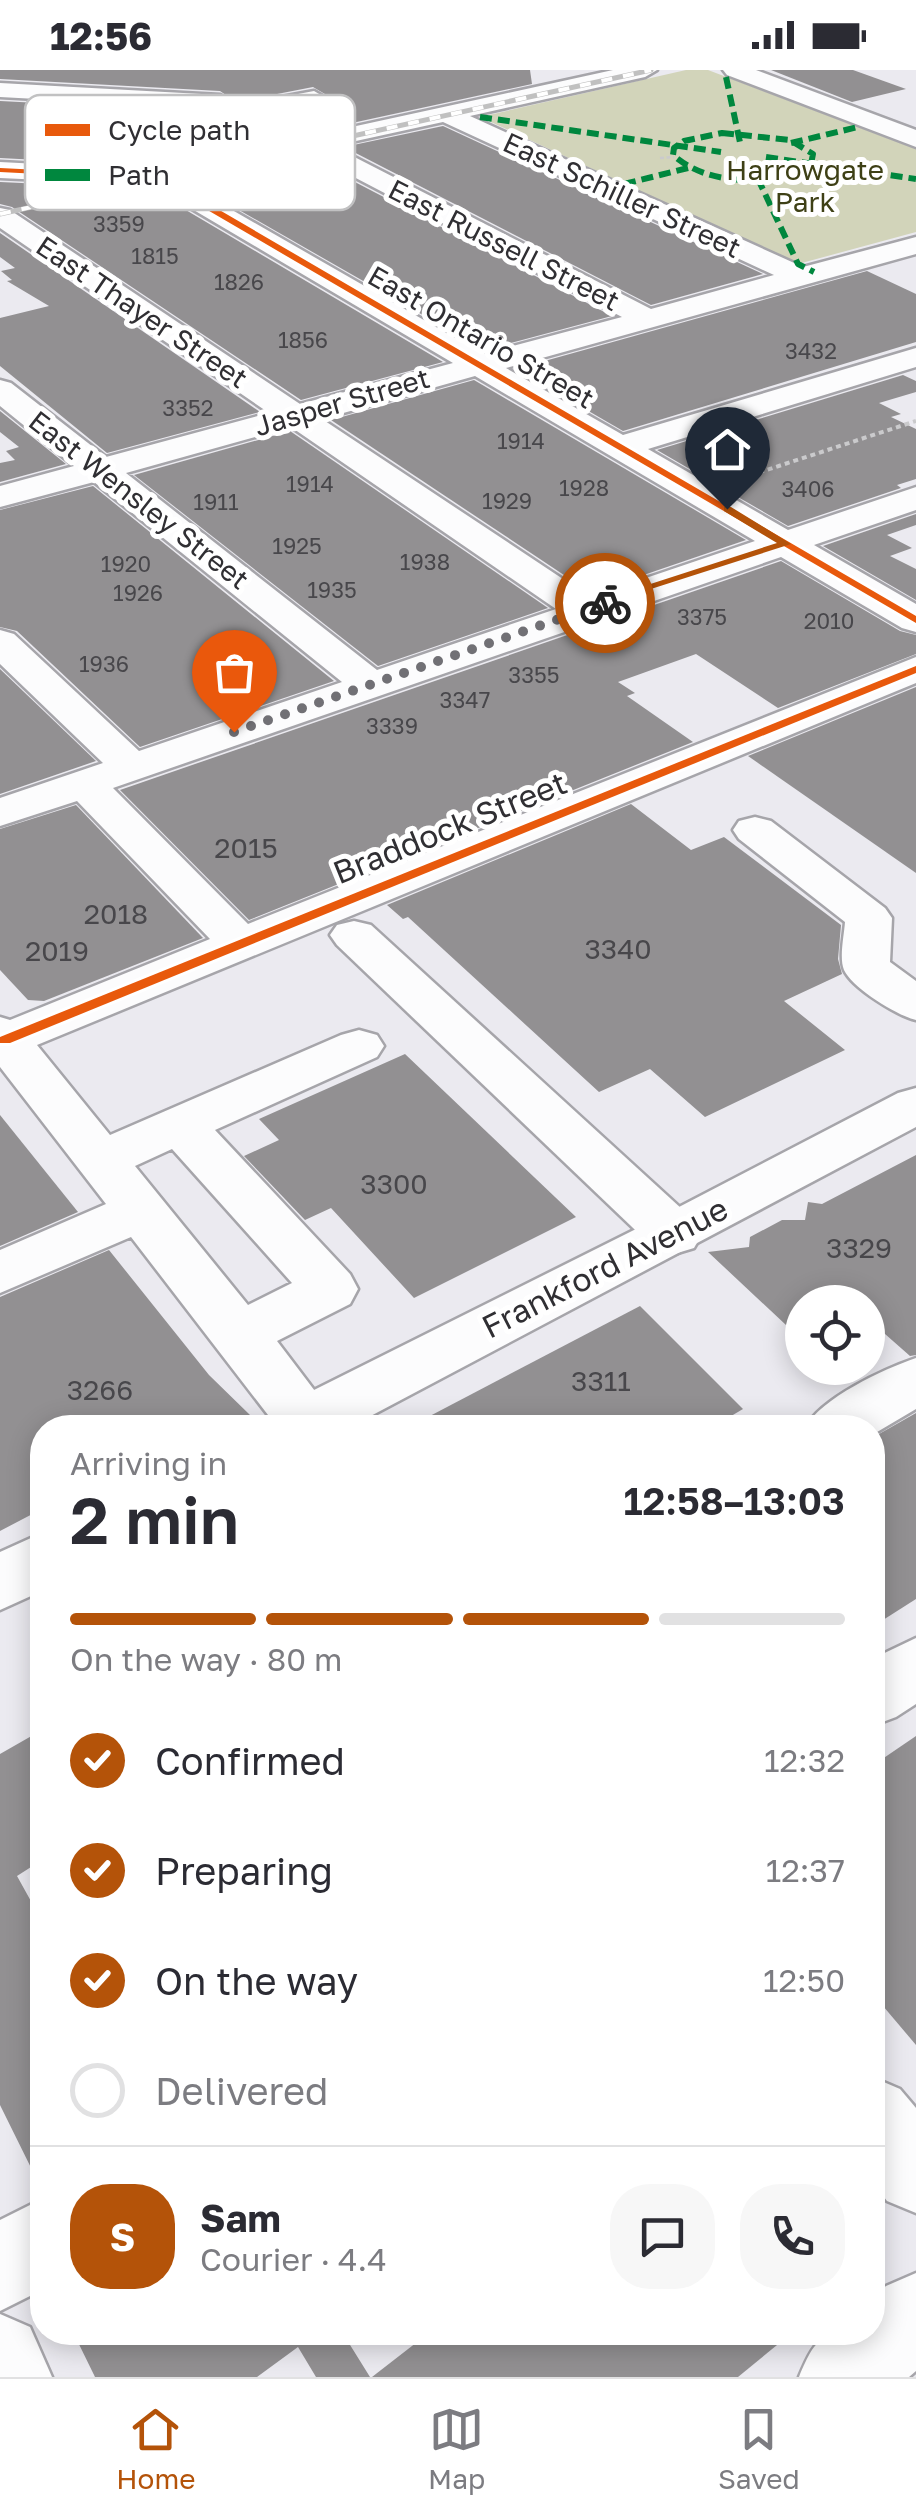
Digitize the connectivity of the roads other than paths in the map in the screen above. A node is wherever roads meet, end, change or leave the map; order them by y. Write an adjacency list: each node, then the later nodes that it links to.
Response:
1 (645, 70): 9 (street)
2 (735, 70): 11 (street)
3 (238, 81): 6 (street)
4 (0, 90): 5 (street)
5 (60, 95)
6 (226, 95)
7 (0, 102): 8 (street)
8 (0, 112)
9 (446, 114): 10 (street); 19 (street, East Schiller Street)
10 (355, 134)
11 (916, 139)
12 (355, 168): 20 (street, East Russell Street)
13 (0, 170): 14 (street, East Ontario Street)
14 (25, 175)
15 (25, 207): 17 (street)
16 (214, 210): 22 (street, East Ontario Street)
17 (0, 214): 24 (street, East Thayer Street)
18 (916, 245): 19 (street, Jasper Street)
19 (799, 276): 20 (street, Jasper Street)
20 (647, 318): 22 (street, Jasper Street)
21 (916, 357): 25 (street)
22 (479, 364): 24 (street, Jasper Street); 25 (street, East Ontario Street)
23 (0, 390): 26 (street, East Wensley Street)
24 (294, 416): 26 (street, Jasper Street); 30 (street, East Thayer Street)
25 (620, 447): 29 (street, East Ontario Street)
26 (100, 470): 27 (street, Jasper Street); 34 (street, East Wensley Street)
27 (0, 497)
28 (916, 498): 29 (street)
29 (786, 544): 30 (street); 31 (street, East Ontario Street)
30 (583, 610): 34 (street)
31 (916, 620)
32 (0, 642): 35 (street)
33 (916, 669): 40 (street, Braddock Street)
34 (372, 684): 35 (street)
35 (131, 768): 36 (street)
36 (85, 784): 37 (street); 40 (street)
37 (0, 813)
38 (756, 830): 41 (street)
39 (354, 935): 48 (street)
40 (240, 943): 42 (street, Braddock Street)
41 (916, 1005)
42 (3, 1036): 46 (street)
43 (359, 1046): 45 (street)
44 (916, 1105): 48 (street, Frankford Avenue)
45 (180, 1125): 46 (street); 50 (street)
46 (100, 1160): 47 (street)
47 (140, 1211): 49 (street); 50 (street)
48 (674, 1234): 53 (street, Frankford Avenue)
49 (0, 1273)
50 (239, 1334): 52 (street)
51 (916, 1381): 54 (street)
52 (298, 1415)
53 (324, 1415)
54 (858, 1415)
55 (30, 1567): 56 (street)
56 (0, 1583)
57 (916, 1668): 58 (street)
58 (885, 1688)
59 (885, 2134): 60 (street)
60 (916, 2172)
61 (30, 2249): 62 (street)
62 (0, 2269)
63 (916, 2316): 64 (street)
64 (885, 2342)
65 (881, 2345): 68 (street)
66 (0, 2357): 67 (street)
67 (9, 2377)
68 (842, 2377)

